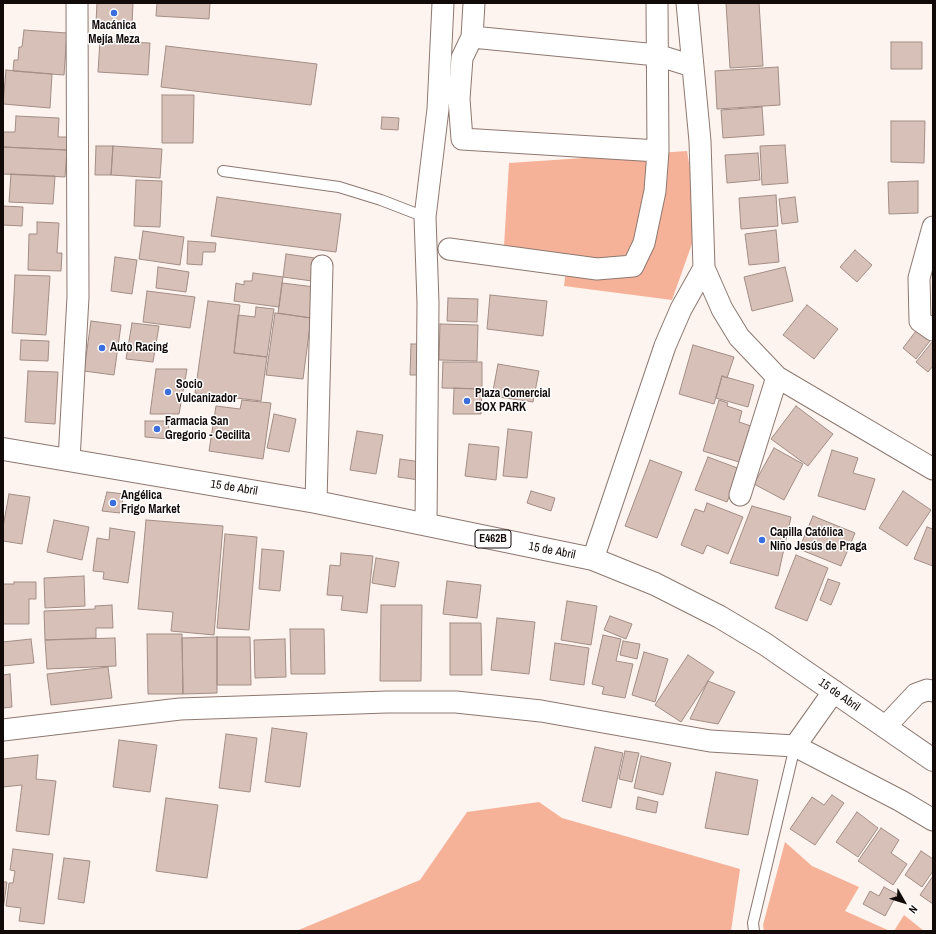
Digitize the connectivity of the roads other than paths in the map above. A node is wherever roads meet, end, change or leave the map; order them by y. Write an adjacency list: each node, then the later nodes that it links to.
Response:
1 (77, 3): 19 (street)
2 (443, 3): 11 (street)
3 (474, 3): 6 (street)
4 (657, 3): 7 (street)
5 (687, 3): 8 (street)
6 (472, 37): 7 (street); 9 (street)
7 (657, 55): 8 (street); 9 (street)
8 (692, 66): 15 (street)
9 (658, 151): 13 (street)
10 (223, 171): 11 (lane)
11 (425, 217): 23 (street)
12 (933, 227): 16 (street)
13 (449, 249)
14 (322, 266): 22 (street)
15 (704, 268): 17 (street); 24 (street)
16 (933, 330)
17 (777, 376): 20 (street); 21 (street)
18 (3, 449): 19 (main road, 15 de Abril / E462B)
19 (69, 460): 22 (main road, 15 de Abril / E462B)
20 (932, 465)
21 (740, 495)
22 (316, 502): 23 (main road, 15 de Abril / E462B)
23 (426, 524): 24 (main road, 15 de Abril / E462B)
24 (593, 559): 25 (main road, 15 de Abril / E462B)
25 (834, 691): 27 (main road, 15 de Abril / E462B); 29 (street)
26 (933, 691): 27 (street)
27 (885, 727): 30 (main road, 15 de Abril / E462B)
28 (3, 730): 29 (street)
29 (795, 746): 31 (street); 32 (lane)
30 (933, 760)
31 (933, 820)
32 (754, 931)

